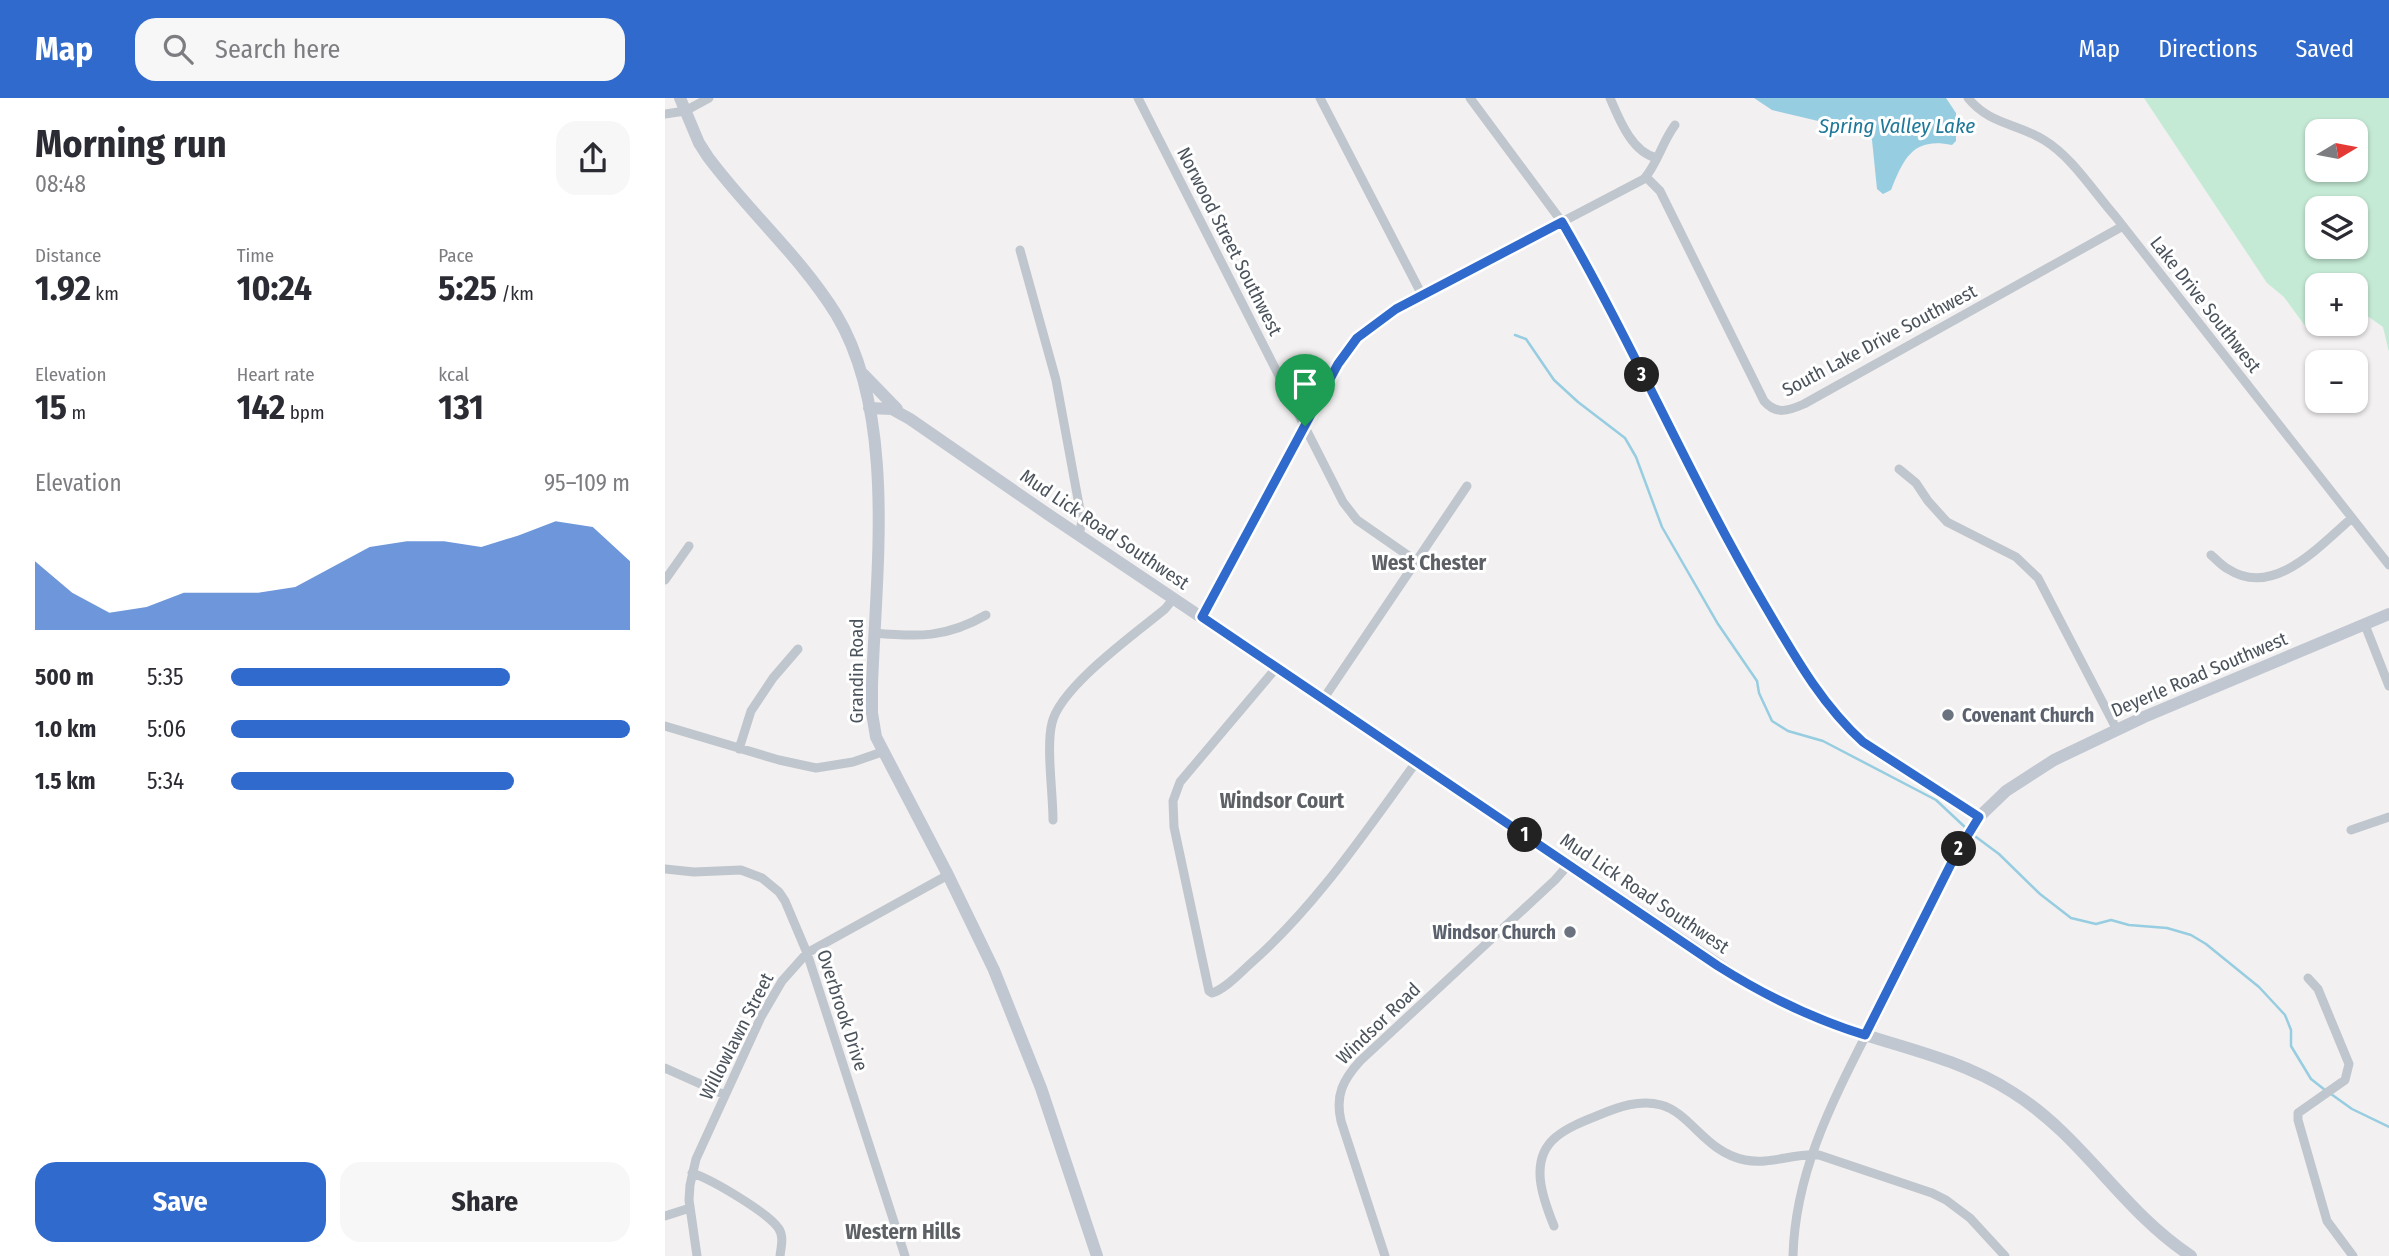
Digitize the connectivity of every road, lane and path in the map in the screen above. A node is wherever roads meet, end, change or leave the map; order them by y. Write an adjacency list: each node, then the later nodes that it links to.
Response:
1 (709, 98): 7 (street)
2 (1138, 98): 19 (street, Norwood Street Southwest)
3 (1320, 98): 15 (street)
4 (1471, 98): 12 (street)
5 (1610, 98): 10 (street)
6 (1968, 98): 13 (street, Lake Drive Southwest)
7 (683, 104): 8 (street); 16 (street, Grandin Road)
8 (665, 114)
9 (1675, 125): 10 (street)
10 (1657, 158): 11 (street)
11 (1646, 177): 12 (street); 13 (street, South Lake Drive Southwest)
12 (1562, 222): 15 (street); 46 (street)
13 (2123, 226): 22 (street, Lake Drive Southwest)
14 (1020, 250): 23 (street)
15 (1422, 295): 19 (street)
16 (861, 372): 17 (street, Grandin Road); 18 (street)
17 (869, 408): 18 (street, Mud Lick Road Southwest); 34 (street, Grandin Road)
18 (899, 412): 23 (street, Mud Lick Road Southwest)
19 (1305, 426): 26 (street, Norwood Street Southwest); 32 (street)
20 (1899, 469): 40 (street)
21 (1467, 486): 26 (street)
22 (2352, 518): 25 (street); 27 (street, Lake Drive Southwest)
23 (1079, 535): 29 (street, Mud Lick Road Southwest)
24 (689, 546): 28 (street)
25 (2211, 555)
26 (1416, 561): 38 (street)
27 (2389, 565)
28 (665, 580)
29 (1174, 598): 32 (street, Mud Lick Road Southwest); 45 (street)
30 (2389, 614): 33 (street, Deyerle Road Southwest)
31 (986, 615): 34 (street)
32 (1202, 617): 36 (street, Mud Lick Road Southwest)
33 (2365, 625): 37 (street); 40 (street, Deyerle Road Southwest)
34 (874, 633): 42 (street, Grandin Road)
35 (798, 649): 41 (street)
36 (1277, 667): 38 (street, Mud Lick Road Southwest); 43 (street)
37 (2389, 686)
38 (1324, 698): 43 (street, Mud Lick Road Southwest)
39 (665, 726): 41 (street)
40 (2117, 730): 46 (street, Deyerle Road Southwest)
41 (739, 749): 42 (street)
42 (882, 752): 50 (street, Grandin Road)
43 (1417, 761): 48 (street, Mud Lick Road Southwest)
44 (2389, 817): 47 (street)
45 (1053, 820)
46 (1974, 825): 53 (street, Deyerle Road Southwest)
47 (2351, 830)
48 (1569, 864): 53 (street, Mud Lick Road Southwest); 65 (street, Windsor Road)
49 (665, 869): 51 (street, Overbrook Drive)
50 (948, 875): 51 (street, Willowlawn Street); 64 (street, Grandin Road)
51 (807, 953): 55 (street, Willowlawn Street); 63 (street, Overbrook Drive)
52 (2308, 978): 69 (street)
53 (1865, 1035): 56 (street, Deyerle Road Southwest); 68 (street, Mud Lick Road Southwest)
54 (665, 1068): 55 (street)
55 (725, 1095): 57 (street, Willowlawn Street)
56 (1810, 1154): 60 (street); 66 (street, Deyerle Road Southwest); 67 (street)
57 (692, 1173): 58 (street, Willowlawn Street); 62 (street)
58 (690, 1208): 59 (street); 61 (street, Willowlawn Street)
59 (665, 1216)
60 (1554, 1226)
61 (697, 1256)
62 (780, 1256)
63 (905, 1256)
64 (1097, 1256)
65 (1385, 1256)
66 (1793, 1256)
67 (2005, 1256)
68 (2191, 1256)
69 (2353, 1256)

